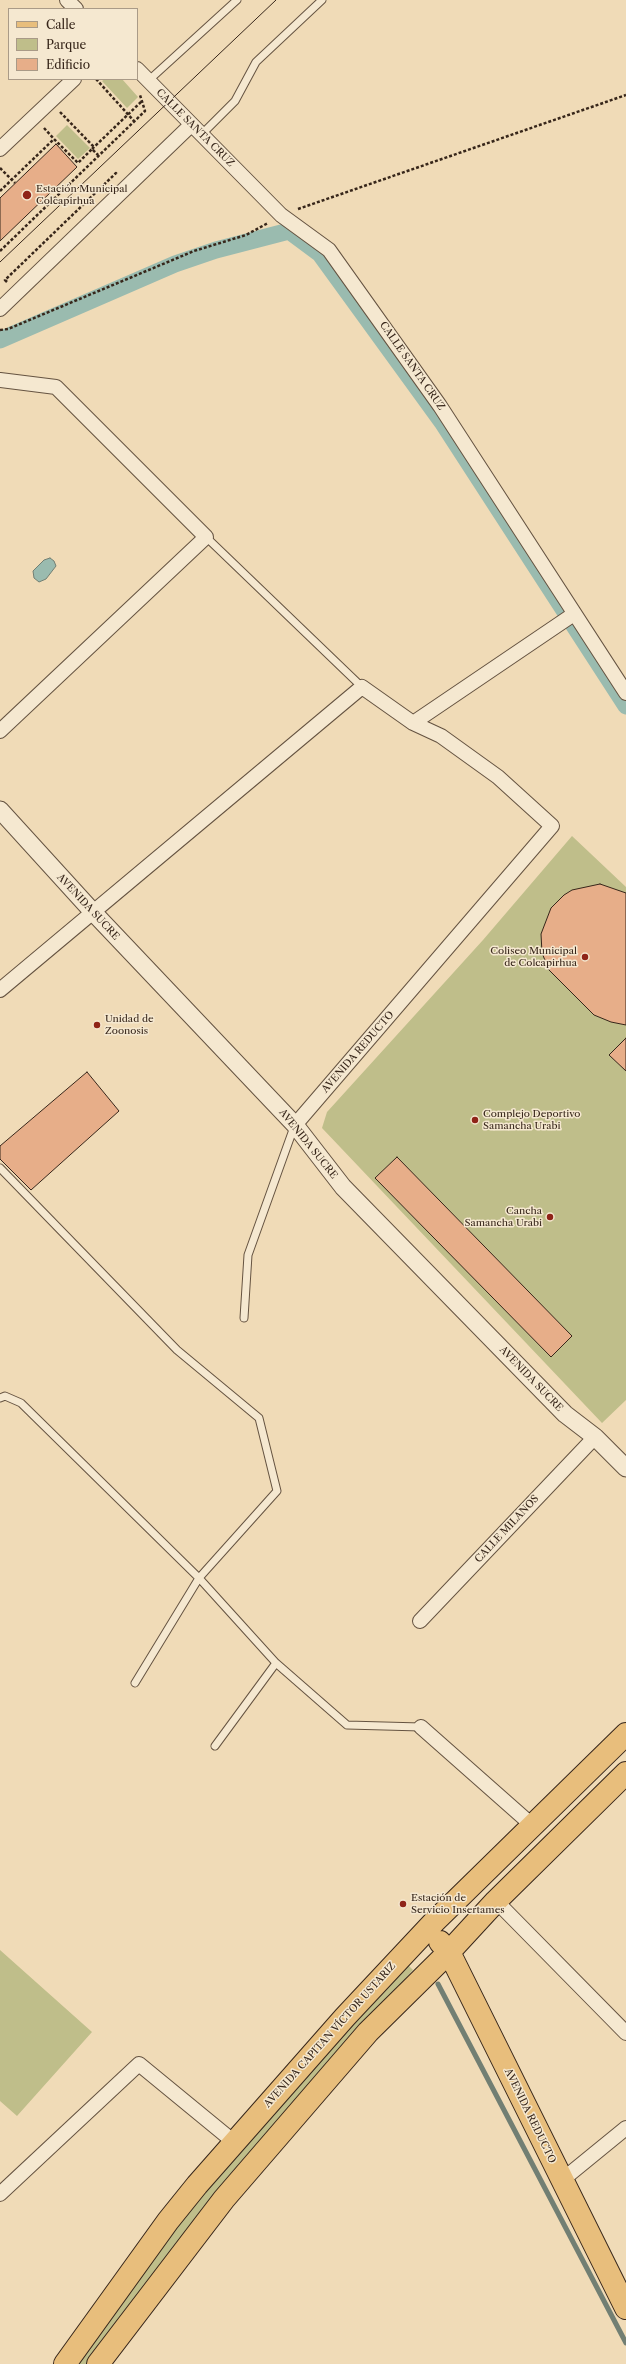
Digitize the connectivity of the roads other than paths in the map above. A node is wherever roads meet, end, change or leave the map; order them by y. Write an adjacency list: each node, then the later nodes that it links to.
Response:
1 (67, 0): 4 (street)
2 (237, 0): 7 (lane)
3 (322, 0): 9 (lane)
4 (75, 8)
5 (138, 70): 7 (street, CALLE SANTA CRUZ)
6 (73, 80): 10 (street)
7 (148, 81): 8 (street, CALLE SANTA CRUZ)
8 (191, 125): 9 (street, CALLE SANTA CRUZ); 11 (street)
9 (201, 135): 14 (street, CALLE SANTA CRUZ)
10 (0, 149)
11 (0, 309)
12 (0, 380): 13 (street)
13 (206, 537): 15 (lane); 18 (street)
14 (574, 614): 16 (street, CALLE SANTA CRUZ); 17 (street)
15 (362, 687): 17 (street); 20 (street)
16 (626, 693)
17 (413, 723): 22 (street, AVENIDA REDUCTO)
18 (0, 732)
19 (0, 810): 20 (street, AVENIDA SUCRE)
20 (92, 911): 21 (street); 22 (street, AVENIDA SUCRE)
21 (0, 990)
22 (295, 1125): 24 (lane, AVENIDA REDUCTO); 26 (street, AVENIDA SUCRE)
23 (0, 1168): 28 (lane)
24 (244, 1318)
25 (0, 1398): 28 (lane)
26 (595, 1437): 27 (street, AVENIDA SUCRE); 29 (street, CALLE MILANOS)
27 (626, 1468)
28 (199, 1578): 30 (lane); 31 (lane)
29 (420, 1622)
30 (276, 1663): 32 (lane); 34 (lane)
31 (135, 1683)
32 (422, 1727): 36 (street)
33 (626, 1734): 36 (main road, AVENIDA CAPITAN VÍCTOR USTARIZ)
34 (215, 1746)
35 (626, 1773): 37 (main road)
36 (534, 1826): 38 (main road, AVENIDA CAPITAN VÍCTOR USTARIZ)
37 (496, 1901): 39 (main road); 40 (street)
38 (428, 1929): 39 (main road, AVENIDA REDUCTO); 42 (main road, AVENIDA CAPITAN VÍCTOR USTARIZ)
39 (449, 1952): 43 (main road, AVENIDA REDUCTO); 47 (main road)
40 (626, 2033)
41 (626, 2128): 43 (street)
42 (234, 2142): 44 (street); 46 (main road, AVENIDA CAPITAN VÍCTOR USTARIZ)
43 (561, 2181): 45 (main road, AVENIDA REDUCTO)
44 (0, 2194)
45 (626, 2308)
46 (65, 2364)
47 (98, 2364)

